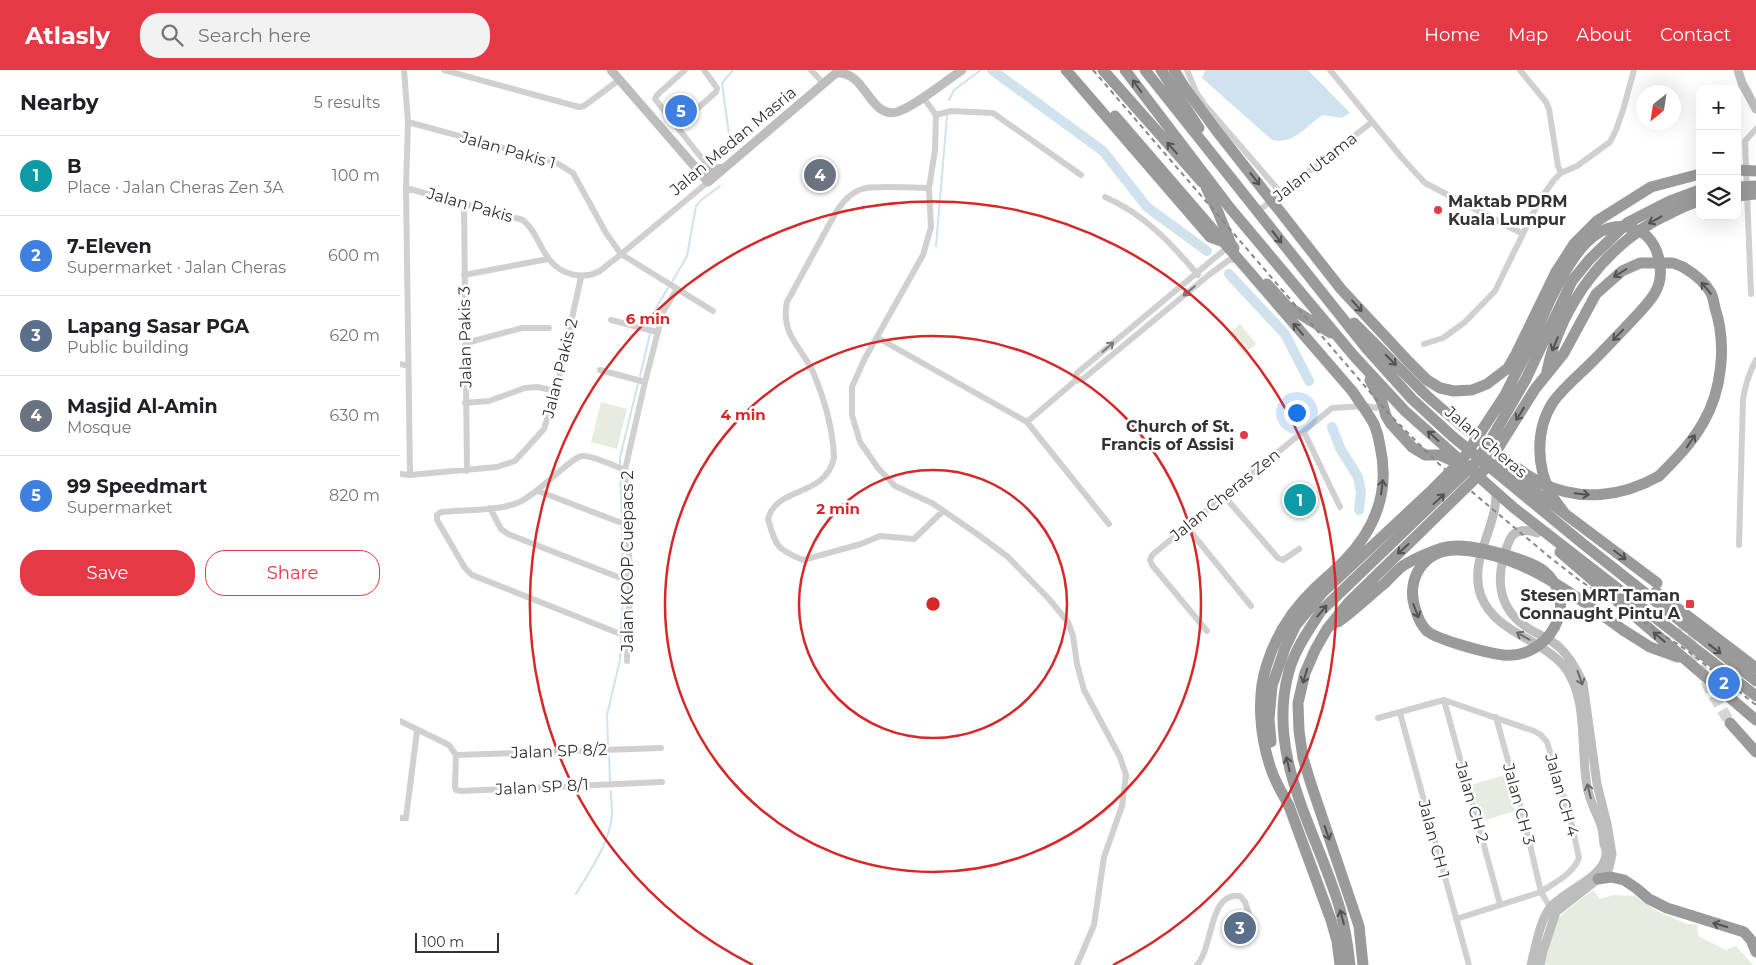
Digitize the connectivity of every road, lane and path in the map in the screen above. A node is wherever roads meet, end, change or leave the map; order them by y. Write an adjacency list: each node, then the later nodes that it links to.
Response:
1 (404, 70): 28 (street)
2 (444, 70): 21 (street)
3 (611, 70): 21 (street)
4 (685, 70): 34 (street)
5 (704, 70): 25 (street)
6 (811, 70): 22 (street)
7 (962, 70): 24 (street, Jalan Medan Masria)
8 (1067, 70): 23 (highway); 57 (highway)
9 (1076, 70): 23 (highway)
10 (1103, 70): 42 (highway, one-way to 10)
11 (1125, 70): 52 (highway, one-way to 11)
12 (1145, 70): 40 (highway)
13 (1161, 70): 40 (highway)
14 (1174, 70): 38 (highway, one-way to 38, bridge)
15 (1187, 70): 46 (street)
16 (1330, 70): 29 (street)
17 (1520, 70): 36 (street)
18 (1634, 70): 36 (street)
19 (1738, 70): 26 (street)
20 (842, 71): 22 (street, Jalan Medan Masria); 24 (street, Jalan Medan Masria)
21 (619, 80): 32 (street)
22 (823, 83): 31 (street, Jalan Medan Masria)
23 (1097, 95): 142 (highway, one-way to 23, bridge)
24 (923, 97): 27 (street)
25 (699, 107)
26 (1756, 109)
27 (936, 114): 37 (street); 44 (street)
28 (408, 122): 43 (street); 58 (street, Jalan Pakis 1)
29 (1372, 122): 46 (street, Jalan Utama); 56 (street)
30 (1756, 129): 41 (street)
31 (727, 167): 34 (street); 39 (street, Jalan Medan Masria)
32 (695, 168): 34 (street); 39 (street)
33 (1741, 170): 35 (highway, bridge)
34 (712, 171)
35 (1756, 171)
36 (1561, 173): 56 (street)
37 (1081, 175)
38 (1696, 175)
39 (708, 182): 58 (street, Jalan Medan Masria)
40 (1237, 186): 53 (highway, Jalan Cheras)
41 (1747, 186): 54 (street)
42 (1206, 187): 52 (highway); 57 (highway)
43 (406, 188): 50 (street, Jalan Pakis); 80 (street)
44 (929, 188): 74 (street); 106 (street)
45 (1696, 192): 154 (highway, one-way to 45, bridge)
46 (1281, 193): 53 (street, Jalan Utama)
47 (1756, 194): 48 (highway, bridge)
48 (1741, 196)
49 (1105, 197): 62 (street)
50 (464, 202): 59 (street, Jalan Pakis); 63 (street, Jalan Pakis 3)
51 (1696, 203): 82 (highway, one-way to 82, bridge)
52 (1230, 208): 73 (highway, Jalan Cheras)
53 (1257, 212): 68 (highway, Jalan Cheras, one-way to 68)
54 (1748, 223): 55 (street); 61 (street)
55 (1756, 223)
56 (1523, 234): 76 (street)
57 (1231, 244): 60 (highway); 62 (street)
58 (621, 254): 64 (street); 66 (street)
59 (548, 259): 63 (street); 64 (street, Jalan Pakis)
60 (1245, 259): 65 (street); 73 (highway)
61 (1753, 273): 67 (street)
62 (1197, 274): 65 (street); 83 (street, one-way to 62)
63 (464, 275): 75 (street, Jalan Pakis 3)
64 (581, 277): 85 (street, Jalan Pakis 2)
65 (1202, 280): 83 (street, one-way to 83)
66 (677, 289): 69 (street); 72 (street, Jalan KOOP Cuepacs 2)
67 (1751, 294)
68 (1330, 302): 82 (highway, one-way to 82, bridge); 94 (highway, Jalan Cheras)
69 (713, 311)
70 (611, 320): 72 (street)
71 (549, 328): 75 (street)
72 (657, 332): 84 (street, Jalan KOOP Cuepacs 2)
73 (1337, 336): 77 (highway, Jalan Cheras)
74 (878, 338): 91 (street); 106 (street)
75 (466, 343): 87 (street, Jalan Pakis 3)
76 (1424, 344)
77 (1354, 356): 86 (highway); 95 (highway, Jalan Cheras, one-way to 77)
78 (1756, 360): 112 (street)
79 (400, 364): 80 (street)
80 (408, 366): 90 (street)
81 (600, 370): 84 (street)
82 (1547, 373): 118 (highway, one-way to 118, bridge)
83 (1075, 381): 91 (street)
84 (645, 382): 96 (street, Jalan KOOP Cuepacs 2)
85 (556, 391): 87 (street); 97 (street, Jalan Pakis 2)
86 (1380, 397): 88 (street); 92 (highway)
87 (466, 403): 97 (street, Jalan Pakis 3)
88 (1368, 406): 92 (street); 93 (street, Jalan Cheras Zen)
89 (400, 417): 90 (street)
90 (409, 420): 99 (street)
91 (1026, 422): 109 (street)
92 (1391, 424): 95 (highway)
93 (1304, 432): 102 (street, Jalan Cheras Zen); 103 (street)
94 (1452, 436): 107 (highway); 114 (highway, Jalan Cheras)
95 (1470, 469): 101 (highway, Jalan Cheras)
96 (625, 470): 100 (street); 108 (street, Jalan KOOP Cuepacs 2)
97 (467, 471): 99 (street, Jalan Pakis 2)
98 (400, 474): 99 (street, Jalan Pakis 2)
99 (410, 475)
100 (538, 491): 104 (street); 108 (street)
101 (1496, 493): 105 (highway, Jalan Cheras); 140 (street, one-way to 101)
102 (1224, 496): 110 (street, Jalan Cheras Zen); 113 (street)
103 (1340, 507)
104 (490, 508): 115 (street); 120 (street)
105 (1514, 508): 111 (highway); 126 (highway, Jalan Cheras)
106 (943, 511): 151 (street)
107 (1565, 514): 116 (highway, one-way to 116); 142 (highway, one-way to 107, bridge)
108 (628, 522): 115 (street, Jalan KOOP Cuepacs 2)
109 (1109, 524)
110 (1186, 526): 117 (street); 119 (street, Jalan Cheras Zen)
111 (1537, 533): 121 (highway, one-way to 111); 136 (street, one-way to 136)
112 (1739, 546)
113 (1299, 550)
114 (1609, 564): 123 (highway); 124 (highway, Jalan Cheras, one-way to 124)
115 (630, 577): 120 (street, Jalan KOOP Cuepacs 2)
116 (1657, 583)
117 (1251, 606)
118 (1327, 629): 121 (highway, one-way to 118, bridge); 155 (highway, one-way to 155, bridge)
119 (1208, 631)
120 (628, 633): 122 (street, Jalan KOOP Cuepacs 2)
121 (1686, 660): 125 (highway)
122 (627, 661)
123 (1756, 668)
124 (1756, 681)
125 (1723, 691): 128 (highway); 132 (highway)
126 (1756, 696)
127 (1444, 700): 129 (street); 130 (street, Jalan CH 4); 146 (street, Jalan CH 2)
128 (1756, 711)
129 (1400, 713): 131 (street); 148 (street, Jalan CH 1)
130 (1496, 717): 145 (street, Jalan CH 3); 145 (street, Jalan CH 4)
131 (1378, 718)
132 (1756, 720)
133 (400, 721): 135 (street)
134 (1730, 723): 138 (highway)
135 (418, 731): 139 (street); 143 (street)
136 (1592, 746): 140 (street); 144 (street)
137 (661, 748): 139 (street, Jalan SP 8/2)
138 (1756, 752)
139 (456, 755): 141 (street, Jalan SP 8/1)
140 (1586, 771): 147 (street, one-way to 140)
141 (662, 782)
142 (1289, 806): 153 (highway)
143 (403, 818)
144 (1598, 879): 147 (street); 150 (highway, one-way to 144)
145 (1541, 892): 146 (street, Jalan CH 4); 147 (street, Jalan CH 3)
146 (1500, 904): 148 (street, Jalan CH 4)
147 (1553, 910): 157 (street); 158 (street)
148 (1456, 919): 156 (street, Jalan CH 1)
149 (1250, 920): 152 (street)
150 (1756, 952)
151 (1077, 965)
152 (1197, 965)
153 (1340, 965)
154 (1350, 965)
155 (1363, 965)
156 (1469, 965)
157 (1531, 965)
158 (1540, 965)

